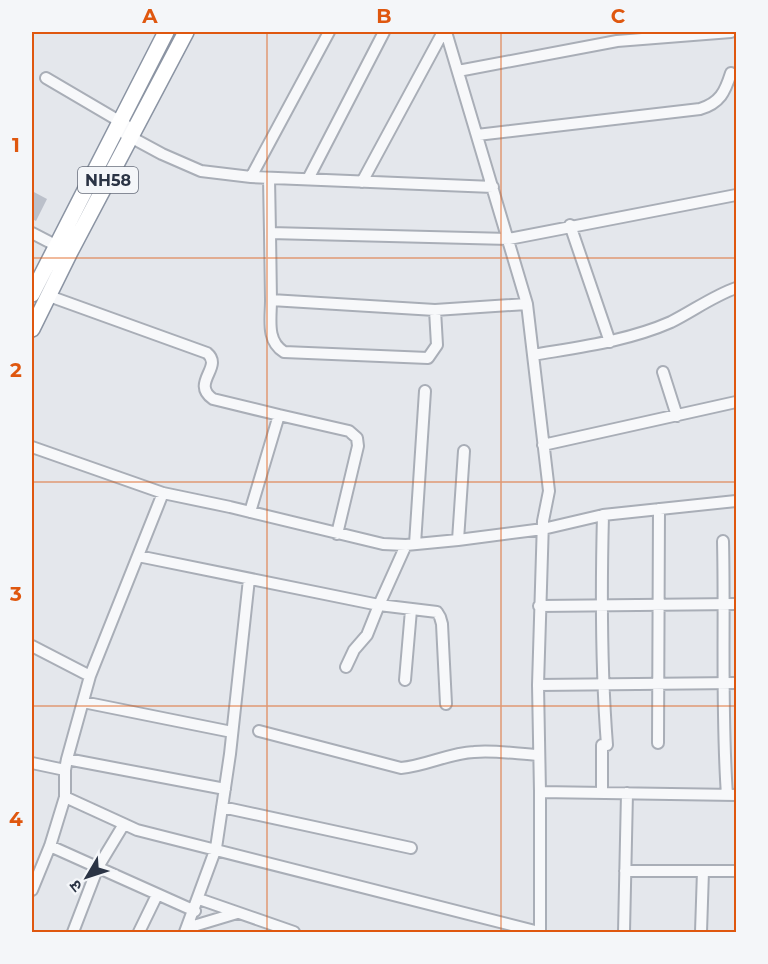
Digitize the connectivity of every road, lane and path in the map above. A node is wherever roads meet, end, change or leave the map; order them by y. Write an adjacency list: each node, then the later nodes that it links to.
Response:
1 (166, 32): 10 (highway, NH58)
2 (186, 32): 11 (highway, NH58)
3 (329, 32): 13 (street)
4 (384, 32): 15 (street)
5 (444, 32): 7 (street); 16 (street)
6 (731, 32): 7 (street)
7 (458, 71): 12 (street)
8 (731, 73): 12 (street)
9 (46, 78): 10 (street)
10 (117, 125): 11 (street); 23 (highway, NH58)
11 (133, 133): 13 (street); 24 (highway, NH58)
12 (477, 135): 17 (street)
13 (251, 177): 14 (street)
14 (269, 178): 15 (street); 21 (street)
15 (308, 180): 16 (street)
16 (362, 182): 17 (street)
17 (493, 187): 22 (street)
18 (736, 195): 19 (street)
19 (570, 225): 22 (street); 32 (street)
20 (32, 232): 23 (street)
21 (270, 233): 22 (street); 28 (street)
22 (508, 239): 29 (street)
23 (55, 245): 24 (street); 26 (highway, NH58)
24 (70, 252): 27 (highway, NH58)
25 (736, 288): 32 (street)
26 (32, 294)
27 (49, 296): 31 (highway, NH58); 37 (street)
28 (271, 300): 30 (street); 30 (street)
29 (527, 304): 30 (street); 33 (street)
30 (435, 310)
31 (32, 329)
32 (610, 342): 33 (street)
33 (533, 355): 39 (street)
34 (663, 372): 38 (street)
35 (425, 391): 51 (street)
36 (736, 402): 38 (street)
37 (279, 415): 45 (street); 48 (street)
38 (677, 416): 39 (street)
39 (543, 445): 47 (street)
40 (32, 447): 42 (street)
41 (464, 451): 49 (street)
42 (163, 493): 45 (street); 52 (street)
43 (736, 501): 44 (street)
44 (659, 509): 46 (street); 58 (street)
45 (250, 512): 48 (street)
46 (603, 515): 47 (street); 57 (street)
47 (543, 529): 49 (street); 59 (street)
48 (337, 534): 51 (street)
49 (458, 540): 51 (street)
50 (723, 541): 54 (street)
51 (410, 544): 56 (street)
52 (138, 556): 53 (street); 63 (street)
53 (249, 579): 56 (street); 73 (street)
54 (725, 604): 55 (street); 58 (street); 65 (street)
55 (736, 604)
56 (380, 605): 60 (street); 62 (street)
57 (601, 605): 58 (street); 59 (street); 67 (street)
58 (657, 605): 68 (street)
59 (539, 606): 69 (street)
60 (411, 610): 64 (street); 71 (street)
61 (32, 646): 63 (street)
62 (346, 667)
63 (90, 676): 70 (street)
64 (405, 680)
65 (724, 683): 66 (street); 68 (street); 82 (street)
66 (736, 683)
67 (603, 684): 68 (street); 69 (street); 80 (street)
68 (659, 684): 74 (street)
69 (538, 685): 75 (street)
70 (83, 702): 73 (street); 77 (street)
71 (446, 704)
72 (259, 730): 75 (street)
73 (232, 732): 78 (street)
74 (658, 743)
75 (539, 755): 79 (street)
76 (32, 763): 77 (street)
77 (66, 764): 78 (street); 83 (street)
78 (225, 789): 84 (street)
79 (540, 792): 80 (street); 102 (street)
80 (602, 793): 81 (street)
81 (627, 793): 82 (street); 90 (street)
82 (732, 795)
83 (65, 797): 85 (street); 86 (street)
84 (222, 807): 87 (street); 88 (street)
85 (124, 824): 87 (street); 89 (street)
86 (50, 846): 89 (street); 93 (street)
87 (216, 848): 95 (street); 102 (street)
88 (411, 848)
89 (98, 867): 94 (street); 99 (street)
90 (625, 871): 91 (street); 103 (street)
91 (703, 871): 92 (street); 104 (street)
92 (736, 871)
93 (32, 890)
94 (157, 896): 96 (street); 100 (street)
95 (199, 899): 96 (street); 97 (street)
96 (195, 911): 98 (street)
97 (237, 913): 98 (street); 101 (street)
98 (186, 930)
99 (74, 933)
100 (139, 933)
101 (294, 933)
102 (539, 933)
103 (624, 933)
104 (701, 933)

